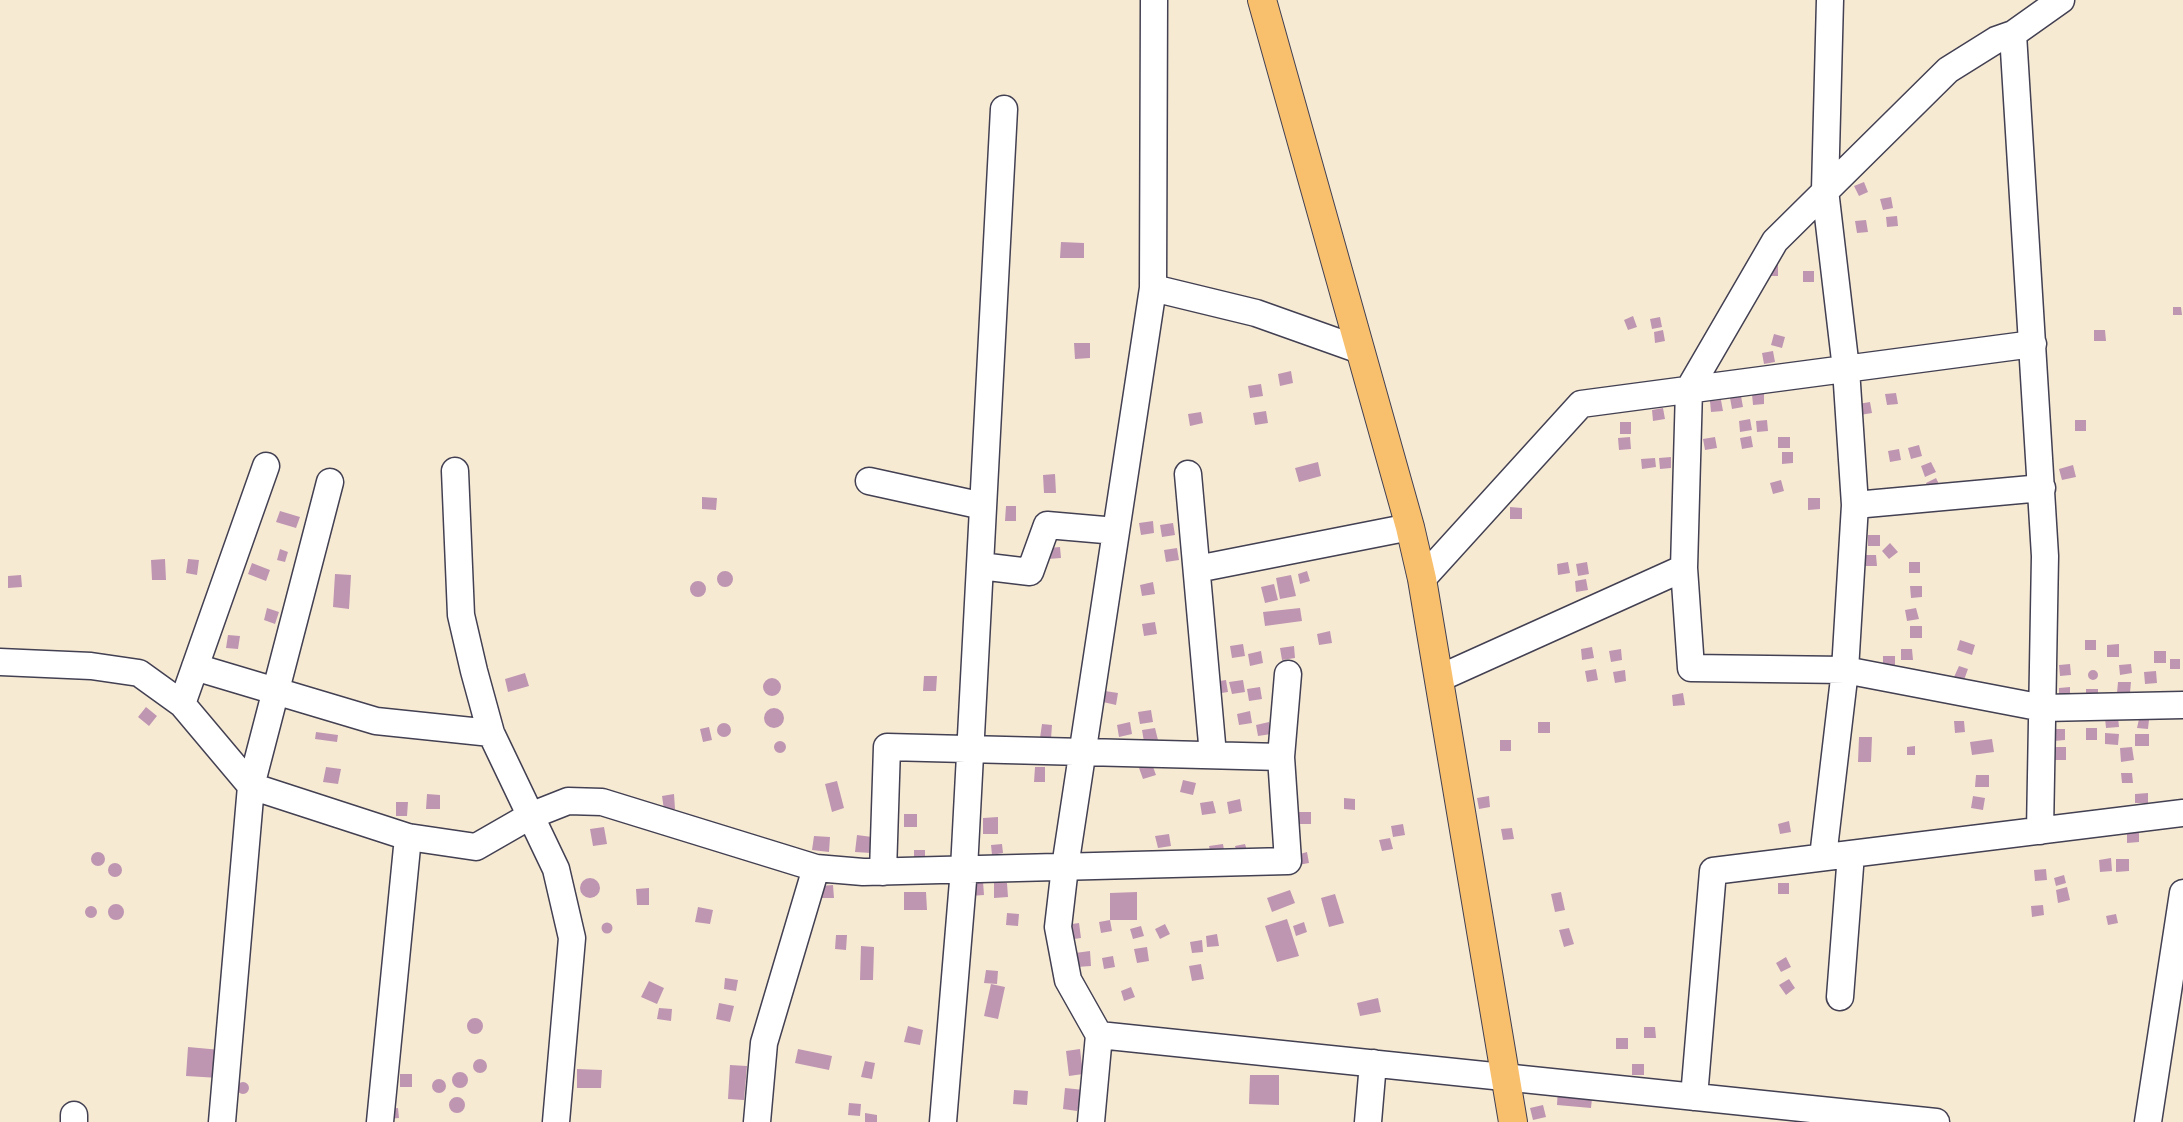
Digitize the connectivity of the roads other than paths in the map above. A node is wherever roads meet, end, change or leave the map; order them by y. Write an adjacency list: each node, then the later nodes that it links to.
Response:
1 (1154, 0): 8 (street)
2 (1262, 0): 10 (main road)
3 (1830, 0): 7 (street)
4 (2061, 0): 5 (street)
5 (2013, 34): 7 (street); 9 (street)
6 (1004, 109): 20 (street)
7 (1825, 190): 11 (street); 12 (street)
8 (1153, 288): 10 (street); 22 (street)
9 (2033, 344): 11 (street); 18 (street)
10 (1360, 350): 21 (main road)
11 (1846, 369): 12 (street); 19 (street)
12 (1689, 389): 25 (street); 26 (street)
13 (266, 466): 28 (street)
14 (455, 471): 36 (street)
15 (1188, 474): 24 (street)
16 (869, 481): 20 (street)
17 (330, 482): 32 (street)
18 (2042, 488): 19 (street); 35 (street)
19 (1855, 505): 29 (street)
20 (983, 506): 23 (street)
21 (1410, 527): 24 (street); 26 (main road)
22 (1116, 531): 23 (street); 38 (street)
23 (980, 566): 37 (street)
24 (1197, 568): 39 (street)
25 (1684, 568): 29 (street); 31 (street)
26 (1422, 579): 31 (main road)
27 (0, 662): 33 (street)
28 (195, 667): 32 (street); 33 (street)
29 (1845, 670): 35 (street); 47 (street)
30 (1288, 674): 40 (street)
31 (1440, 678): 57 (main road)
32 (275, 691): 36 (street); 41 (street)
33 (182, 704): 41 (street)
34 (2183, 704): 35 (street)
35 (2043, 708): 44 (street)
36 (491, 734): 43 (street)
37 (970, 749): 38 (street); 50 (street); 51 (street)
38 (1082, 752): 39 (street); 48 (street)
39 (1214, 755): 40 (street)
40 (1281, 757): 48 (street)
41 (251, 786): 45 (street); 60 (street)
42 (2183, 813): 44 (street)
43 (530, 816): 45 (street); 49 (street); 62 (street)
44 (2040, 831): 46 (street)
45 (408, 837): 61 (street)
46 (1851, 854): 47 (street); 54 (street)
47 (1822, 857): 58 (street)
48 (1065, 867): 50 (street); 55 (street)
49 (816, 868): 51 (street); 63 (street)
50 (964, 869): 51 (street); 64 (street)
51 (883, 872)
52 (2183, 893): 53 (street)
53 (2179, 941): 69 (street)
54 (1840, 997)
55 (1099, 1035): 56 (street); 65 (street)
56 (1373, 1064): 57 (street); 66 (street)
57 (1506, 1077): 58 (street); 67 (main road)
58 (1694, 1097): 59 (street)
59 (1816, 1116): 68 (street)
60 (222, 1122)
61 (380, 1122)
62 (556, 1122)
63 (757, 1122)
64 (943, 1122)
65 (1091, 1122)
66 (1368, 1122)
67 (1513, 1122)
68 (1936, 1122)
69 (2148, 1122)

